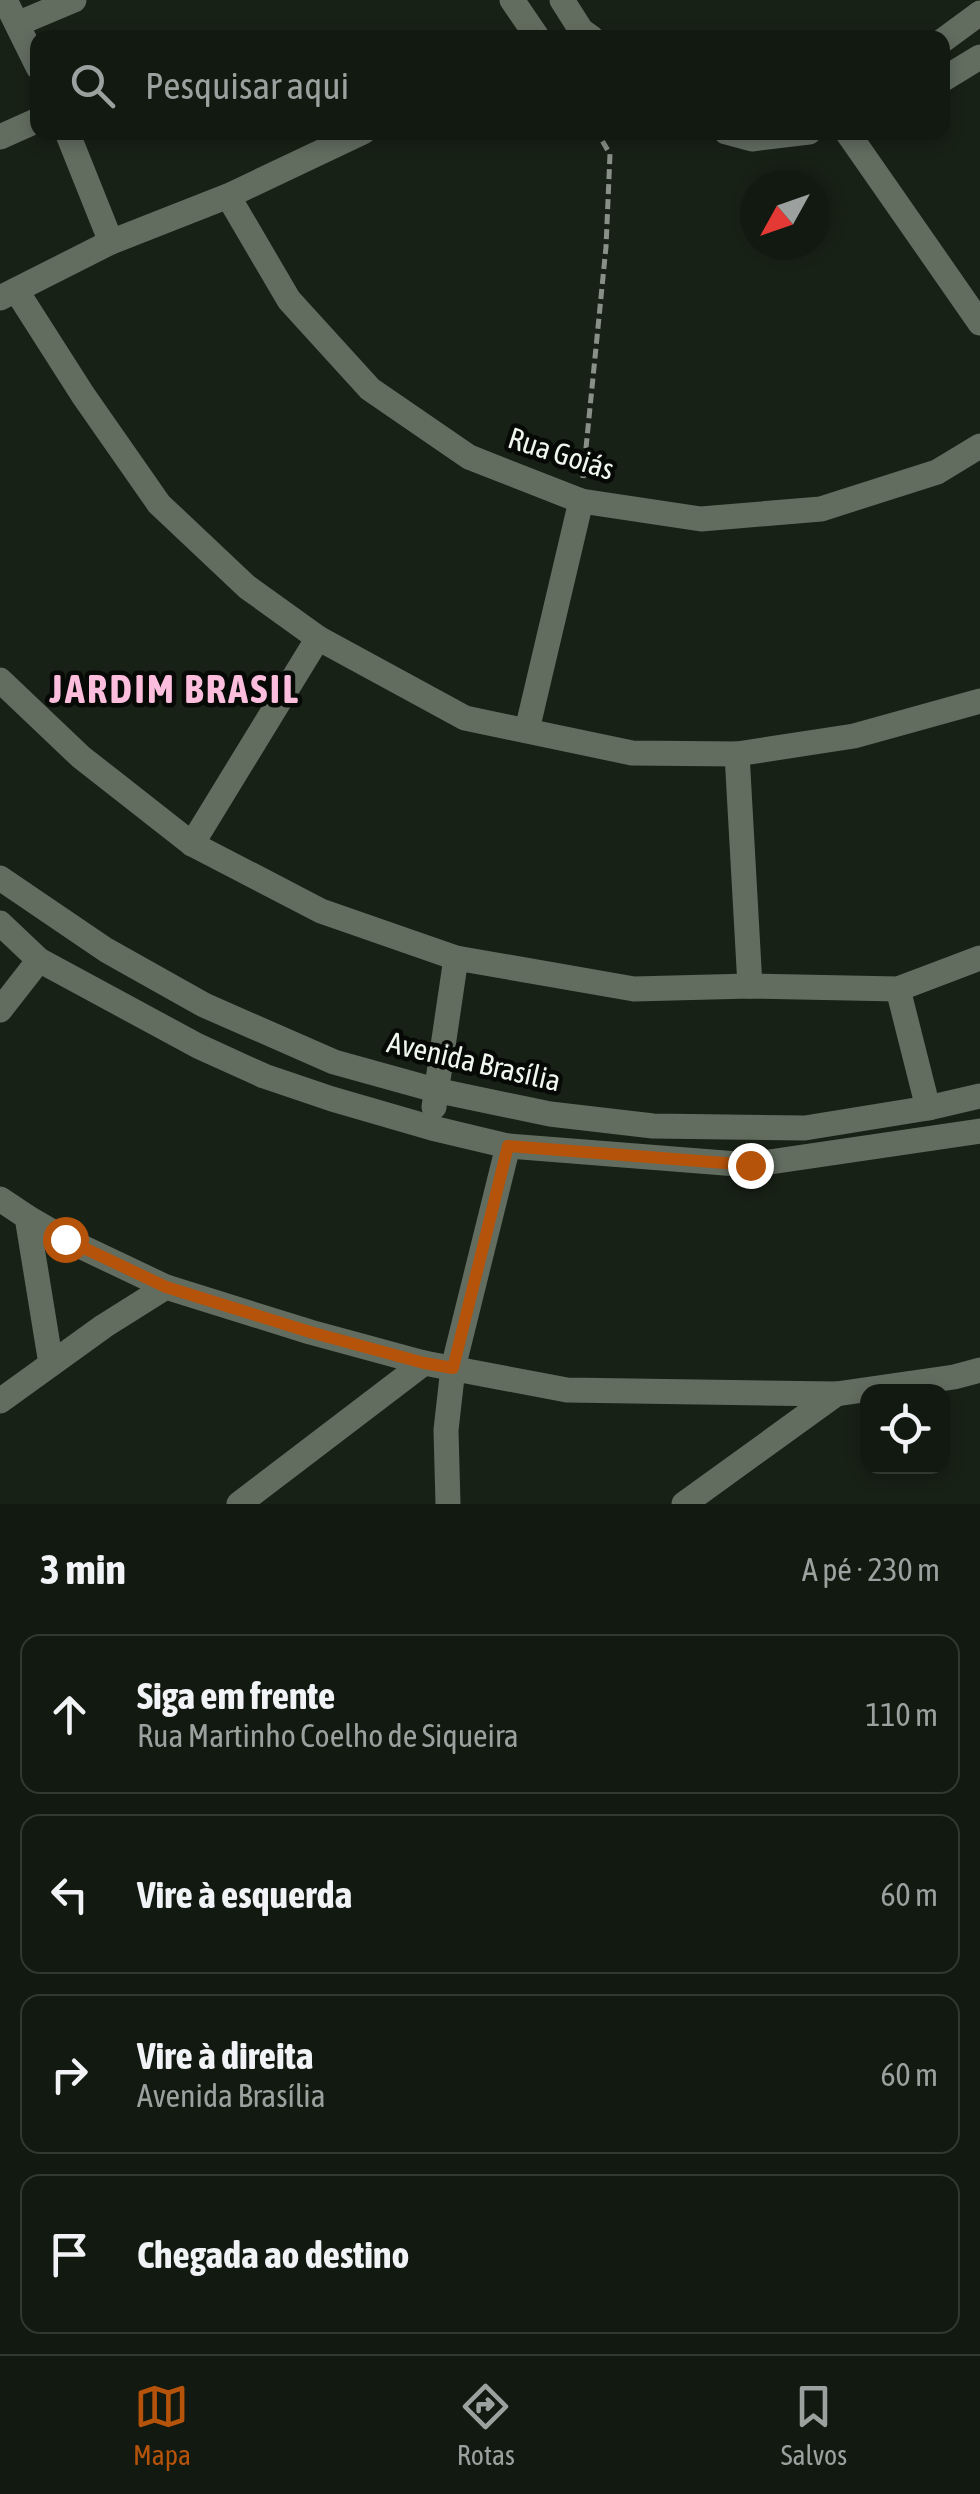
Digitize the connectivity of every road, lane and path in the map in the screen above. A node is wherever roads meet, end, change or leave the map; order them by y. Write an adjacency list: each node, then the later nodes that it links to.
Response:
1 (5, 0): 6 (street)
2 (74, 0): 6 (street)
3 (512, 0): 7 (street)
4 (562, 0): 8 (street)
5 (980, 13): 9 (street)
6 (17, 24): 10 (street)
7 (533, 30)
8 (581, 30)
9 (950, 35)
10 (30, 51)
11 (978, 62): 12 (street)
12 (950, 76)
13 (30, 124): 14 (street)
14 (0, 137)
15 (70, 140): 20 (street)
16 (346, 140): 19 (street)
17 (602, 140): 24 (path)
18 (853, 140): 22 (street)
19 (228, 196): 20 (street); 24 (street, Rua Goiás)
20 (110, 242): 21 (street)
21 (8, 294): 25 (street)
22 (980, 323)
23 (980, 446): 24 (street, Rua Goiás)
24 (581, 501): 28 (street)
25 (318, 638): 28 (street); 30 (street)
26 (0, 680): 30 (street)
27 (980, 701): 29 (street)
28 (527, 730): 29 (street)
29 (737, 754): 36 (street)
30 (192, 844): 33 (street)
31 (0, 878): 39 (street, Avenida Brasília)
32 (0, 923): 35 (street)
33 (456, 958): 36 (street); 39 (street)
34 (980, 958): 37 (street)
35 (39, 960): 38 (street); 42 (street)
36 (750, 986): 37 (street)
37 (898, 989): 41 (street)
38 (0, 1010)
39 (435, 1090): 41 (street, Avenida Brasília); 42 (street)
40 (980, 1096): 41 (street, Avenida Brasília)
41 (928, 1108)
42 (432, 1128): 44 (street)
43 (980, 1131): 44 (street)
44 (508, 1146): 50 (street)
45 (0, 1199): 46 (street)
46 (28, 1217): 47 (street); 49 (street)
47 (166, 1287): 48 (street); 49 (street)
48 (424, 1363): 50 (street); 54 (street)
49 (52, 1364): 53 (street)
50 (453, 1368): 52 (street); 55 (street)
51 (980, 1370): 52 (street)
52 (836, 1394): 56 (street)
53 (0, 1400)
54 (239, 1504)
55 (448, 1504)
56 (684, 1504)

